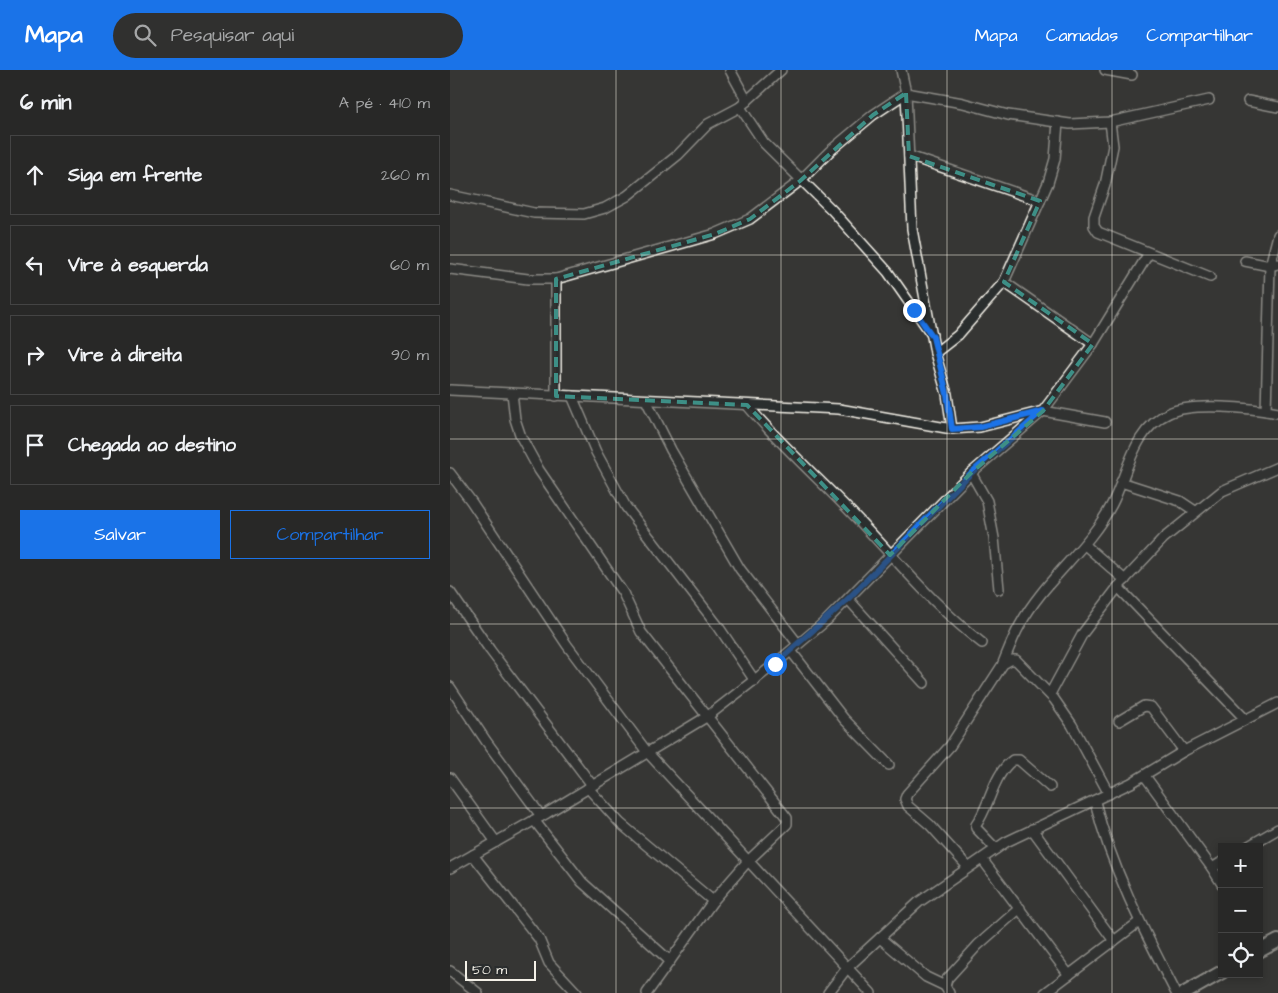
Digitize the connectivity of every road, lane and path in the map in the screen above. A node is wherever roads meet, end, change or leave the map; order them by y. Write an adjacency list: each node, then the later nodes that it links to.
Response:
1 (730, 70): 9 (street)
2 (781, 70): 9 (street)
3 (900, 70): 6 (street)
4 (1105, 70): 5 (street)
5 (1132, 75)
6 (906, 93): 11 (street); 13 (street); 14 (street)
7 (1209, 100): 12 (street)
8 (1248, 101): 10 (street)
9 (743, 104): 14 (street); 15 (street)
10 (1278, 107)
11 (1058, 122): 12 (street); 16 (street)
12 (1110, 122): 18 (street)
13 (909, 156): 16 (street); 25 (street)
14 (800, 181): 23 (street); 25 (street)
15 (450, 195)
16 (1040, 201): 24 (street)
17 (1278, 235): 20 (street)
18 (1149, 253): 22 (street); 26 (street)
19 (1245, 261): 20 (street)
20 (1274, 265): 35 (street)
21 (450, 269): 23 (street)
22 (1210, 277)
23 (556, 278): 30 (street)
24 (1004, 282): 26 (street); 27 (street)
25 (933, 337): 27 (street)
26 (1094, 344): 34 (street)
27 (935, 353): 38 (street)
28 (450, 390): 29 (street)
29 (512, 393): 30 (street); 60 (street)
30 (556, 396): 31 (street)
31 (572, 396): 32 (street); 55 (street)
32 (646, 400): 33 (street); 52 (street)
33 (747, 405): 38 (street); 45 (street)
34 (1043, 411): 37 (street); 38 (street); 41 (street)
35 (1266, 411): 36 (street); 42 (street)
36 (1278, 413)
37 (1105, 422)
38 (952, 429)
39 (1278, 468): 43 (street)
40 (450, 473): 64 (street)
41 (971, 473): 45 (street); 48 (street)
42 (1121, 482): 43 (street); 44 (street)
43 (1195, 511): 46 (street)
44 (1085, 545): 46 (street); 54 (street)
45 (890, 555): 50 (street); 51 (street)
46 (1125, 580): 47 (street)
47 (1118, 587): 58 (street); 61 (street)
48 (999, 589)
49 (450, 592): 68 (street)
50 (848, 599): 52 (street); 56 (street)
51 (982, 643)
52 (798, 644): 53 (street)
53 (791, 651): 55 (street); 65 (street)
54 (1003, 664): 58 (street); 83 (street)
55 (755, 681): 60 (street)
56 (924, 683)
57 (450, 688): 72 (street)
58 (1050, 694): 70 (street)
59 (1278, 703): 61 (street)
60 (708, 716): 64 (street); 80 (street)
61 (1245, 719): 63 (street)
62 (1119, 721): 63 (street)
63 (1184, 751): 66 (street)
64 (647, 752): 68 (street); 80 (street)
65 (889, 765)
66 (1145, 776): 70 (street); 84 (street)
67 (450, 778): 75 (street)
68 (590, 787): 72 (street); 86 (street)
69 (1050, 787): 77 (street)
70 (1109, 794): 71 (street)
71 (1095, 802): 74 (street); 88 (street)
72 (538, 818): 75 (street); 93 (street)
73 (1278, 828): 76 (street)
74 (1032, 829): 77 (street); 90 (street)
75 (496, 842): 78 (street)
76 (1254, 843)
77 (996, 849): 79 (street)
78 (473, 855): 81 (street); 100 (street)
79 (982, 859): 83 (street); 87 (street)
80 (748, 861): 86 (street); 94 (street)
81 (452, 864)
82 (1218, 864): 84 (street)
83 (968, 868): 89 (street)
84 (1212, 868): 85 (street)
85 (1218, 878)
86 (714, 901): 93 (street)
87 (1020, 908): 97 (street); 98 (street)
88 (1139, 922): 90 (street); 105 (street)
89 (880, 938): 94 (street); 98 (street)
90 (1114, 941): 97 (street)
91 (1278, 941): 92 (street)
92 (1263, 948)
93 (670, 961): 101 (street)
94 (847, 968): 102 (street); 103 (street)
95 (450, 971): 99 (street)
96 (1218, 974): 106 (street)
97 (1069, 975): 104 (street)
98 (947, 990)
99 (478, 993)
100 (578, 993)
101 (647, 993)
102 (828, 993)
103 (871, 993)
104 (1045, 993)
105 (1176, 993)
106 (1184, 993)

